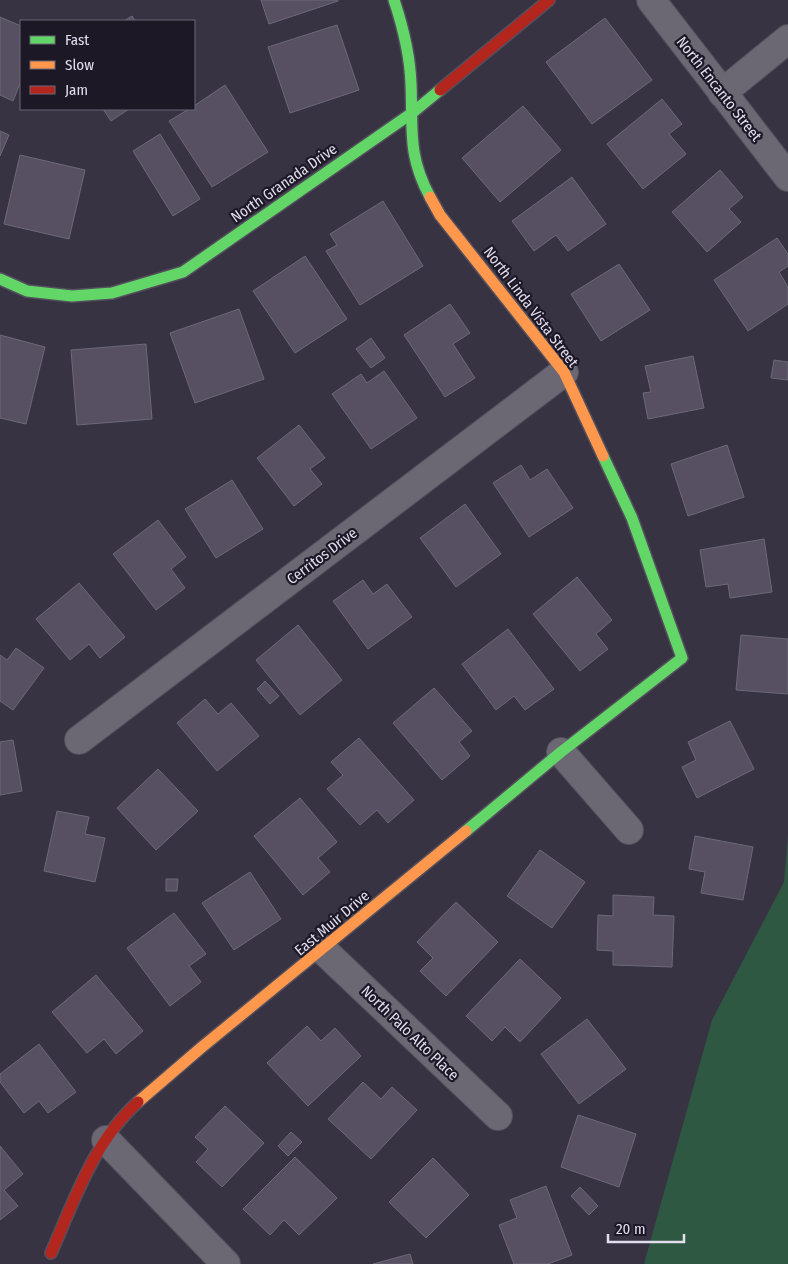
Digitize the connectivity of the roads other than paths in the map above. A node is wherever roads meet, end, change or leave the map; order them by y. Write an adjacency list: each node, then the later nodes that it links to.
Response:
1 (394, 0): 6 (street, North Linda Vista Street)
2 (549, 0): 6 (street, North Granada Drive)
3 (651, 0): 5 (street, North Encanto Street)
4 (788, 39): 5 (street)
5 (722, 93): 7 (street, North Encanto Street)
6 (412, 113): 8 (street, North Granada Drive); 9 (street, North Linda Vista Street)
7 (788, 177)
8 (0, 279)
9 (564, 372): 10 (street, North Linda Vista Street); 11 (street, Cerritos Drive)
10 (682, 658): 12 (street, East Muir Drive)
11 (79, 740)
12 (561, 752): 13 (street); 14 (street, East Muir Drive)
13 (629, 830)
14 (323, 950): 15 (street, North Palo Alto Place); 16 (street, East Muir Drive)
15 (498, 1116)
16 (106, 1140): 17 (street, East Muir Drive); 18 (street)
17 (51, 1253)
18 (226, 1264)

